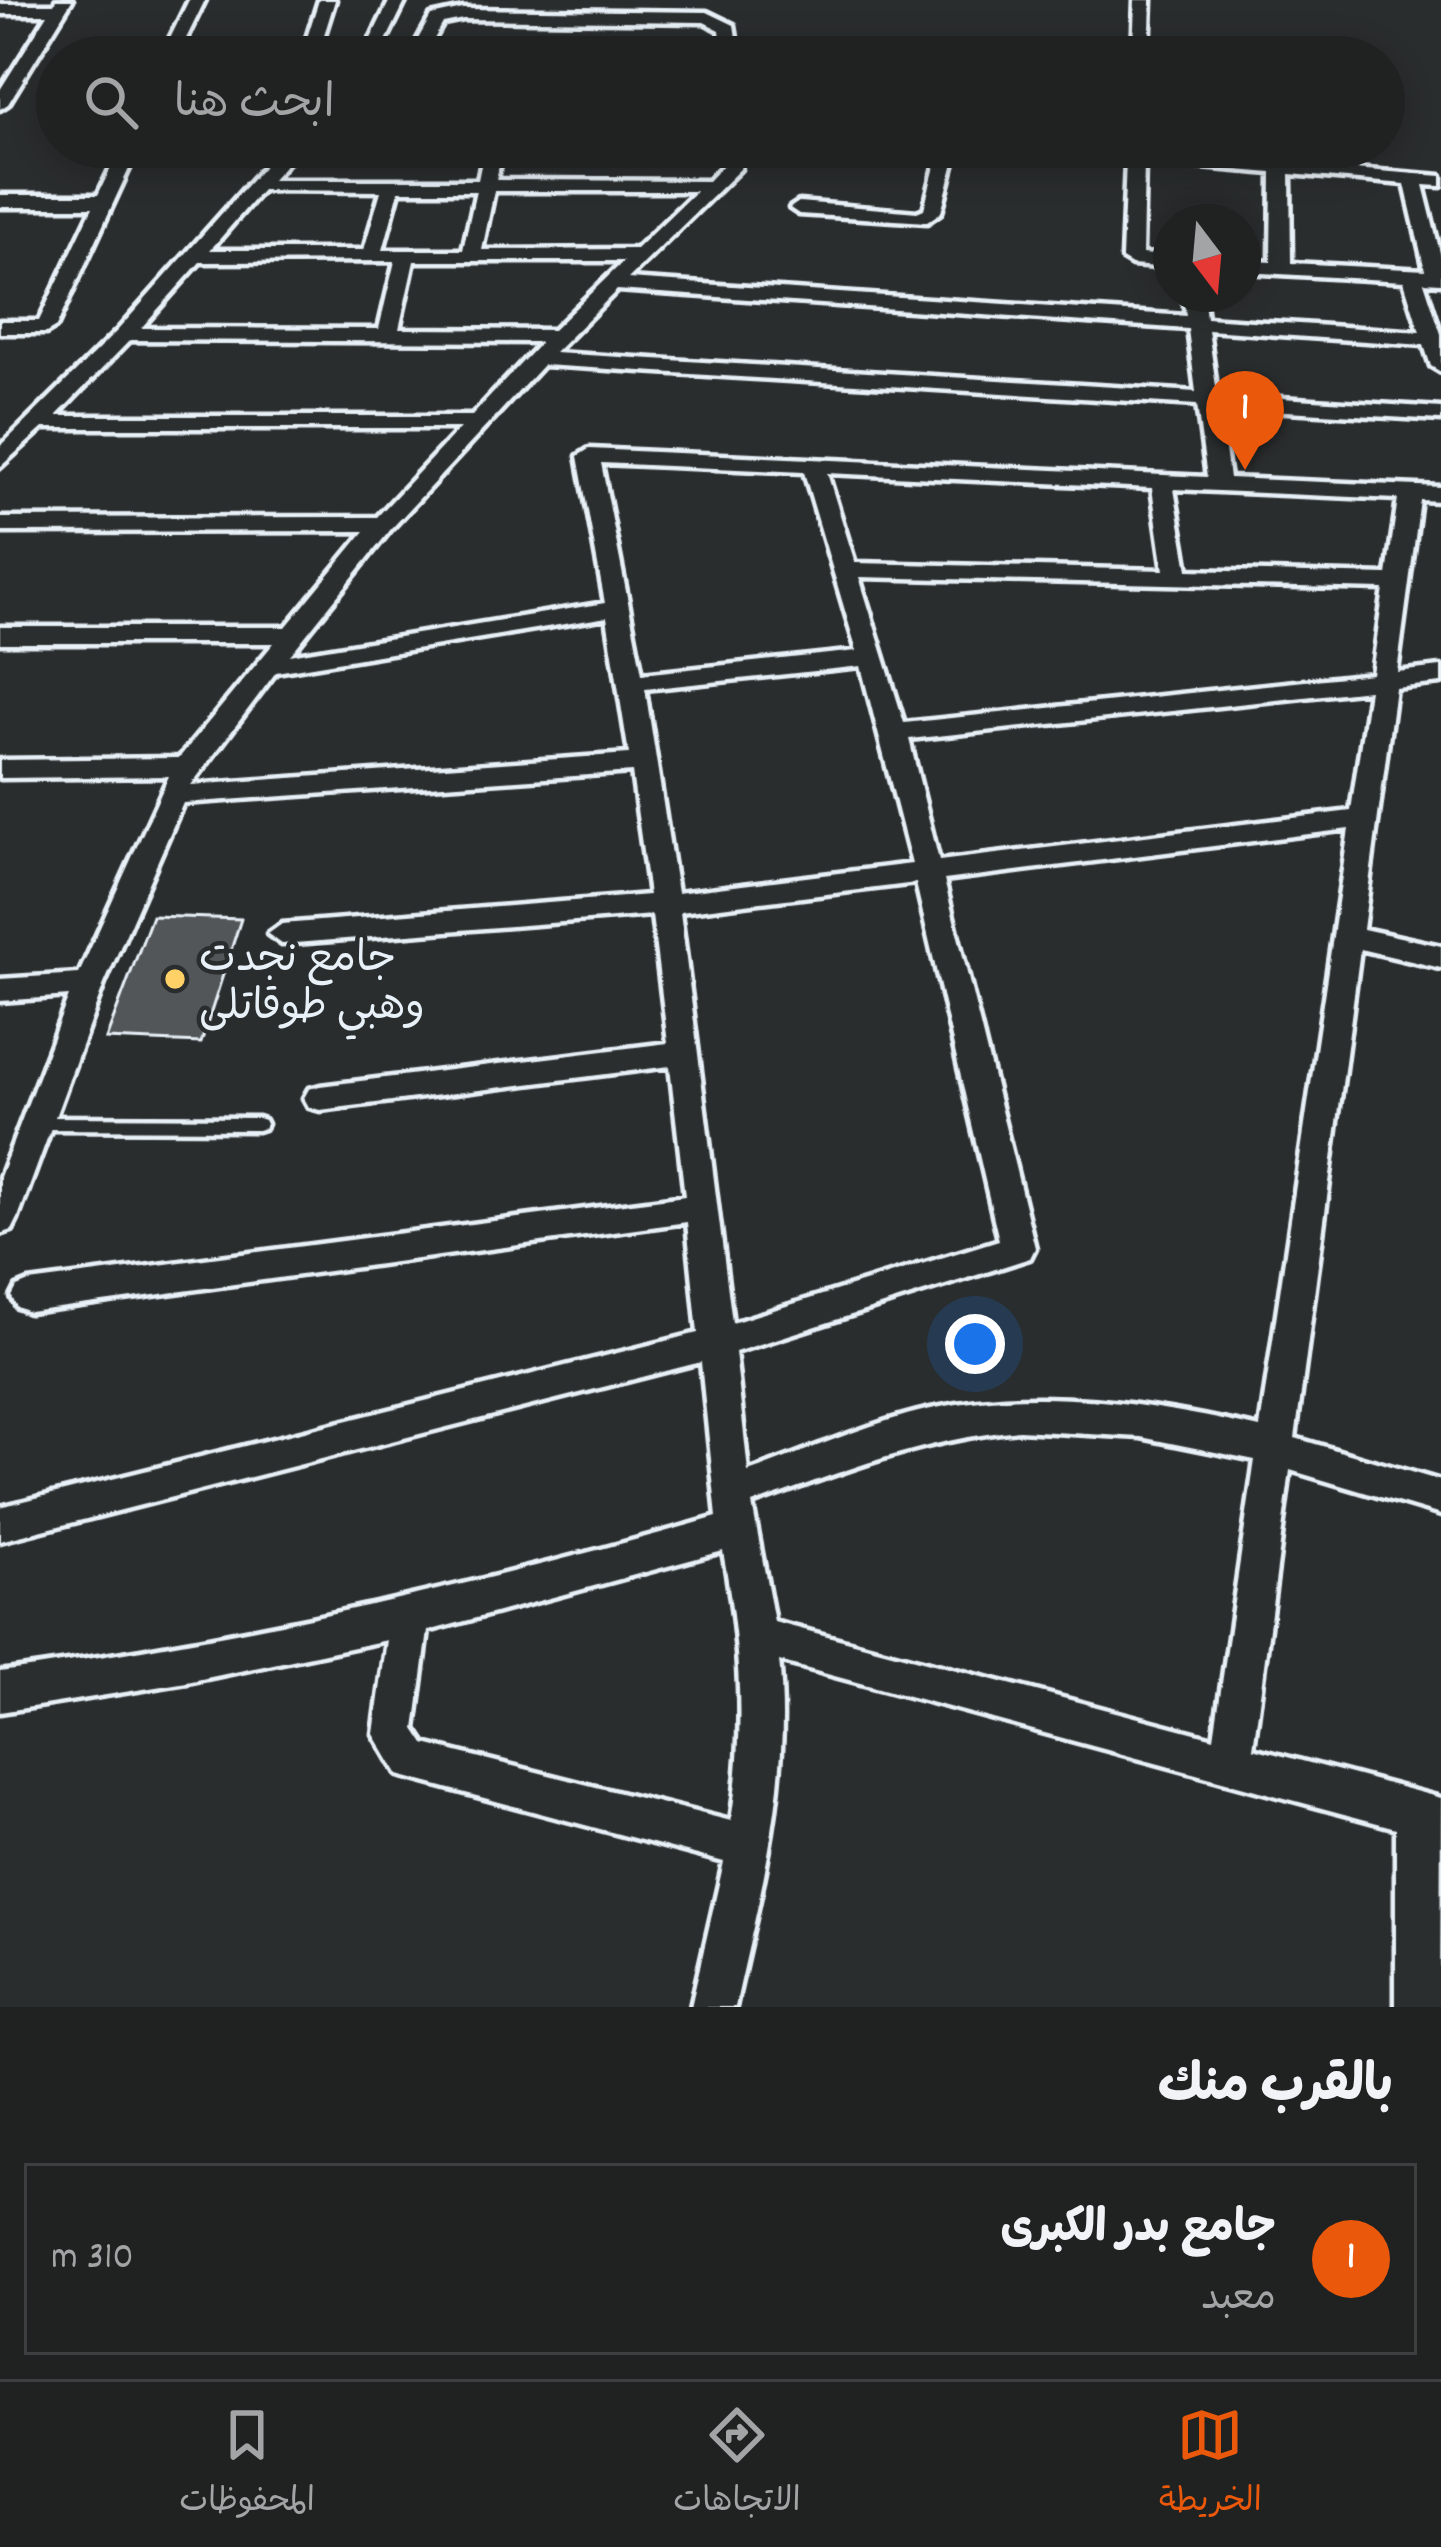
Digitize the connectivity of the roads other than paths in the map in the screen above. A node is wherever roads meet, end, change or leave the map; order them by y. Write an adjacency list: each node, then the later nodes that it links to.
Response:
1 (197, 0): 8 (street)
2 (327, 0): 9 (street)
3 (398, 0): 10 (street)
4 (1143, 0): 13 (street)
5 (61, 5): 6 (street); 7 (street)
6 (0, 9)
7 (42, 36)
8 (179, 36)
9 (316, 36)
10 (380, 36)
11 (428, 36): 12 (street)
12 (729, 36)
13 (1142, 36)
14 (36, 46): 16 (street)
15 (0, 59): 16 (street)
16 (28, 59): 17 (street)
17 (0, 104)
18 (120, 168): 35 (street)
19 (271, 168): 30 (street)
20 (489, 168): 32 (street)
21 (731, 168): 33 (street)
22 (944, 168): 36 (street)
23 (1135, 168): 42 (street)
24 (1272, 168): 26 (street)
25 (1308, 168): 27 (street)
26 (1281, 169): 27 (street); 44 (street)
27 (1308, 171): 28 (street)
28 (1413, 179): 29 (street); 46 (street)
29 (1441, 181)
30 (255, 185): 31 (street); 39 (street)
31 (392, 186): 32 (street); 40 (street)
32 (485, 186): 33 (street); 37 (street)
33 (712, 187): 38 (street)
34 (0, 201): 35 (street)
35 (104, 201): 50 (street)
36 (799, 208)
37 (471, 255): 38 (street); 41 (street)
38 (640, 255): 47 (street)
39 (197, 256): 40 (street); 51 (street)
40 (372, 256): 41 (street)
41 (406, 256): 52 (street)
42 (1153, 261)
43 (1261, 267): 44 (street)
44 (1281, 268): 45 (street)
45 (1412, 275): 46 (street); 54 (street)
46 (1438, 277)
47 (614, 284): 49 (street); 53 (street)
48 (1194, 312): 49 (street)
49 (1196, 323): 54 (street); 57 (street)
50 (0, 327)
51 (125, 334): 52 (street); 59 (street)
52 (388, 335): 53 (street)
53 (558, 336): 55 (street)
54 (1432, 339): 56 (street)
55 (537, 358): 57 (street); 60 (street)
56 (1441, 366)
57 (1207, 400): 58 (street); 64 (street)
58 (1441, 414)
59 (41, 422): 60 (street); 61 (street)
60 (478, 422): 67 (street)
61 (0, 460)
62 (814, 467): 63 (street); 69 (street); 72 (street)
63 (1162, 482): 64 (street); 70 (street)
64 (1219, 484): 65 (street)
65 (1410, 493): 66 (street); 71 (street)
66 (1441, 494)
67 (383, 524): 68 (street); 74 (street)
68 (0, 525)
69 (849, 570): 70 (street); 75 (street)
70 (1178, 580): 71 (street)
71 (1395, 582): 78 (street)
72 (620, 608): 76 (street); 79 (street)
73 (0, 635): 74 (street)
74 (293, 635): 76 (street)
75 (868, 656): 79 (street); 80 (street)
76 (268, 666): 82 (street)
77 (1441, 675): 78 (street)
78 (1379, 681): 80 (street); 85 (street)
79 (631, 683): 81 (street)
80 (894, 732): 86 (street)
81 (644, 762): 84 (street); 87 (street)
82 (186, 766): 83 (street); 84 (street)
83 (0, 769)
84 (175, 795): 91 (street)
85 (1366, 818): 86 (street); 89 (street)
86 (929, 869): 87 (street); 101 (street)
87 (667, 904): 88 (street); 93 (street)
88 (281, 934)
89 (1351, 937): 90 (street); 102 (street)
90 (1441, 957)
91 (89, 983): 92 (street); 95 (street)
92 (0, 989)
93 (680, 1053): 94 (street); 98 (street)
94 (320, 1099)
95 (37, 1123): 96 (lane); 97 (street)
96 (258, 1124)
97 (8, 1183): 99 (street)
98 (701, 1207): 100 (street); 101 (street)
99 (0, 1220)
100 (29, 1297)
101 (717, 1343): 104 (street); 105 (street)
102 (1274, 1446): 103 (street); 104 (street); 109 (street)
103 (1441, 1498)
104 (734, 1512): 106 (street); 107 (street)
105 (0, 1524)
106 (410, 1619): 108 (street); 111 (street)
107 (757, 1636): 109 (street); 111 (street)
108 (0, 1692)
109 (1230, 1766): 110 (street)
110 (1429, 1816): 113 (street)
111 (749, 1847): 112 (street)
112 (713, 2007)
113 (1418, 2007)

